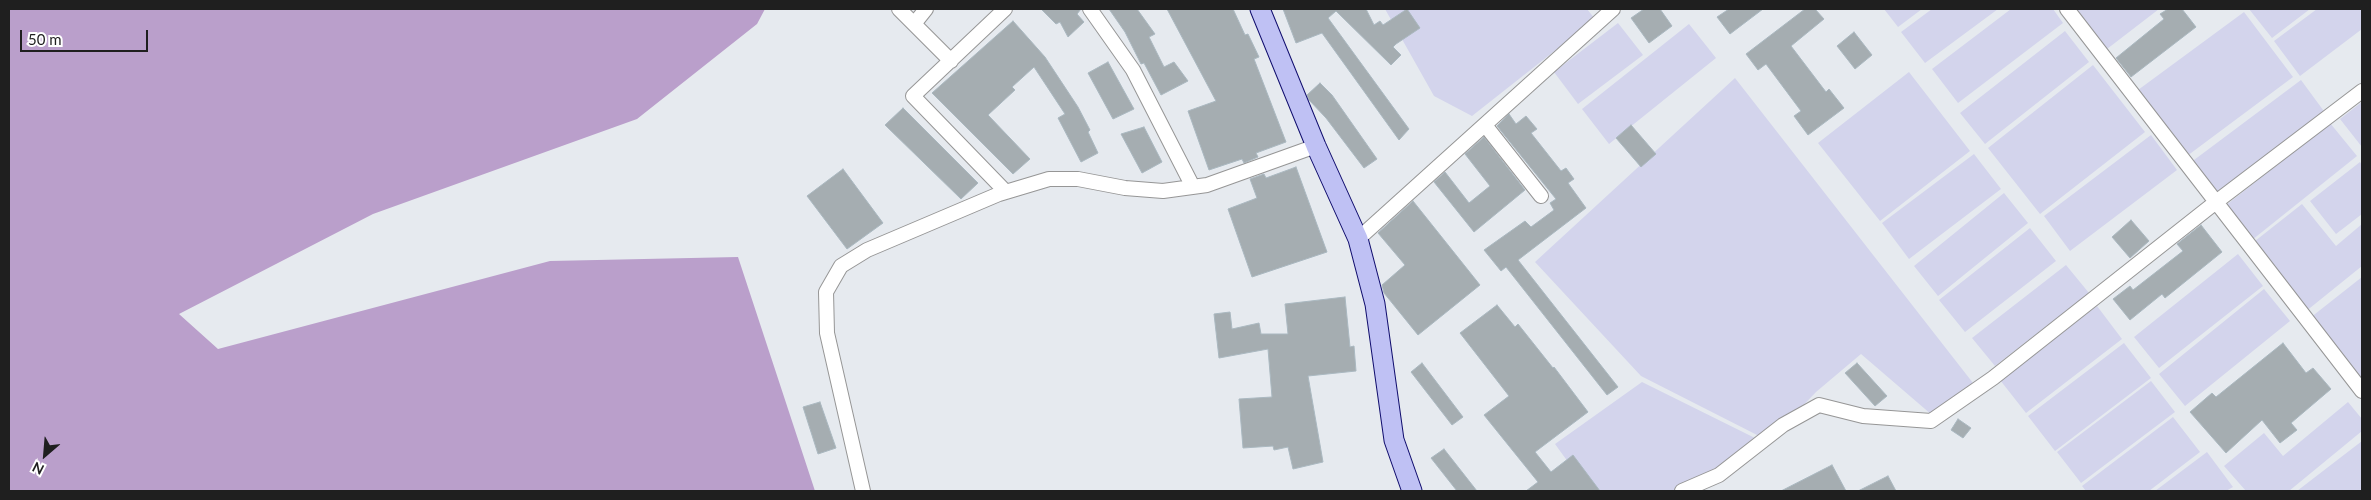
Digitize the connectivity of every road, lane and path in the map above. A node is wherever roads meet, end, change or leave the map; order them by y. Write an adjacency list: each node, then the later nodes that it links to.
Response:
1 (899, 9): 8 (street)
2 (926, 9): 8 (street)
3 (1005, 9): 9 (street)
4 (1090, 9): 13 (street)
5 (1260, 9): 12 (street)
6 (1613, 9): 11 (street)
7 (2067, 9): 16 (street)
8 (914, 24): 9 (street)
9 (951, 61): 14 (street)
10 (2362, 91): 16 (street)
11 (1485, 124): 15 (street); 17 (street)
12 (1316, 146): 13 (street); 17 (street)
13 (1193, 187): 14 (street)
14 (1006, 192): 19 (street)
15 (1541, 196)
16 (2216, 202): 18 (street); 21 (street)
17 (1358, 239): 20 (street)
18 (2362, 391)
19 (863, 491)
20 (1412, 491)
21 (1682, 491)

